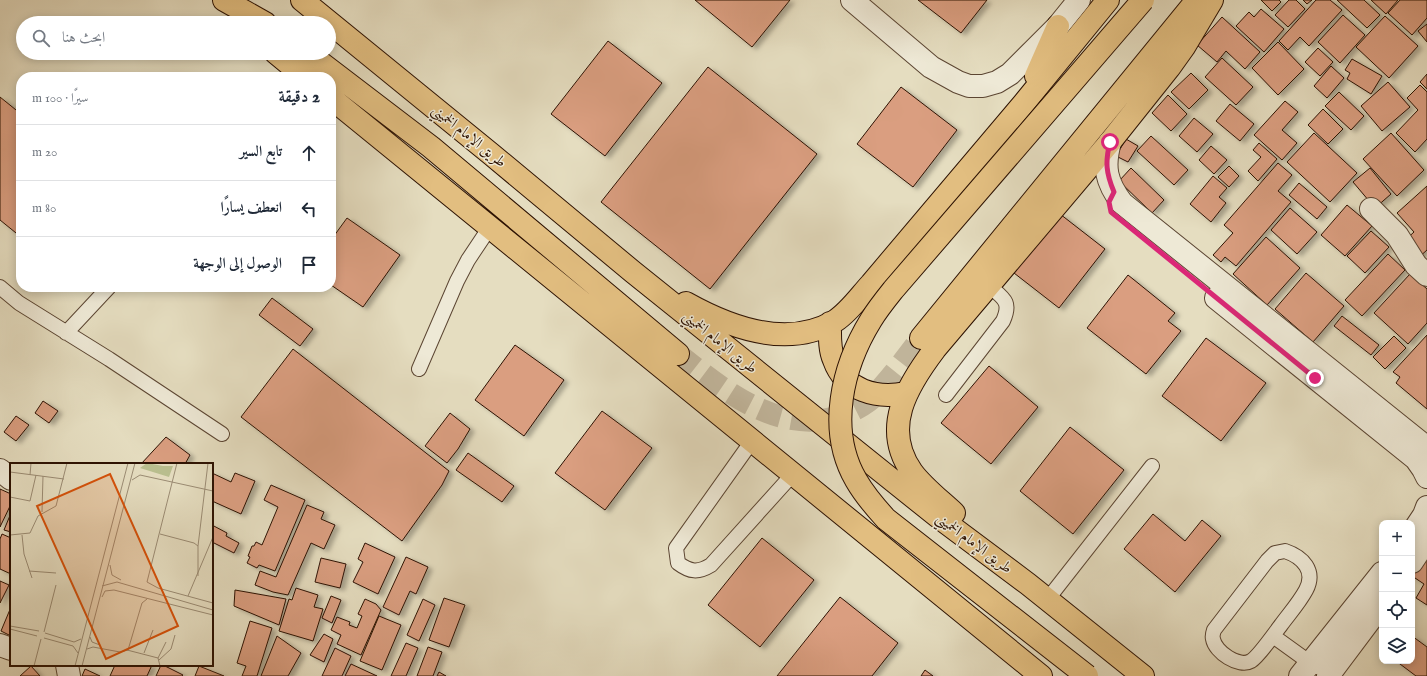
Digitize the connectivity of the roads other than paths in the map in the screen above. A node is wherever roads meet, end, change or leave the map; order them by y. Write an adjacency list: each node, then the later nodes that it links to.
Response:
1 (211, 0): 10 (highway)
2 (224, 0): 11 (highway)
3 (302, 0): 12 (highway, طريق الإمام الخميني)
4 (852, 0): 13 (street)
5 (1079, 0): 13 (street)
6 (1108, 0): 21 (highway)
7 (1143, 0): 61 (highway, bridge)
8 (1198, 0): 32 (highway)
9 (1212, 0): 22 (highway)
10 (230, 16)
11 (253, 16)
12 (322, 16)
13 (1058, 26): 21 (highway)
14 (336, 28): 25 (highway, طريق الإمام الخميني)
15 (285, 60): 17 (highway)
16 (317, 60): 18 (highway)
17 (300, 72)
18 (333, 72)
19 (336, 74): 33 (highway)
20 (336, 102): 24 (highway)
21 (1024, 103): 30 (highway)
22 (1110, 142): 27 (highway); 35 (street)
23 (1371, 209): 26 (street)
24 (490, 227): 34 (lane); 39 (highway)
25 (633, 272): 30 (highway); 51 (highway, طريق الإمام الخميني)
26 (1427, 275)
27 (988, 285): 36 (highway); 37 (lane)
28 (0, 287): 31 (lane)
29 (104, 292): 31 (lane)
30 (830, 323): 36 (highway)
31 (66, 333): 38 (lane)
32 (921, 338)
33 (678, 354)
34 (419, 368)
35 (1320, 372): 40 (street); 44 (street)
36 (906, 393): 51 (highway)
37 (946, 395)
38 (222, 434)
39 (752, 441): 43 (highway); 43 (lane)
40 (1427, 450)
41 (1152, 466): 52 (lane)
42 (0, 470): 45 (street)
43 (793, 474): 60 (highway)
44 (1427, 477)
45 (10, 478)
46 (1427, 507): 47 (street)
47 (1415, 528)
48 (1427, 540): 49 (street)
49 (1415, 558)
50 (1379, 577): 58 (street)
51 (1028, 584): 52 (highway, طريق الإمام الخميني)
52 (1047, 600): 62 (highway, طريق الإمام الخميني)
53 (1379, 608): 63 (street)
54 (1273, 636): 54 (lane); 58 (lane)
55 (0, 645): 56 (street)
56 (10, 649)
57 (67, 666): 59 (street)
58 (1305, 669): 63 (lane)
59 (69, 676)
60 (1041, 676)
61 (1087, 676)
62 (1143, 676)
63 (1327, 676)

